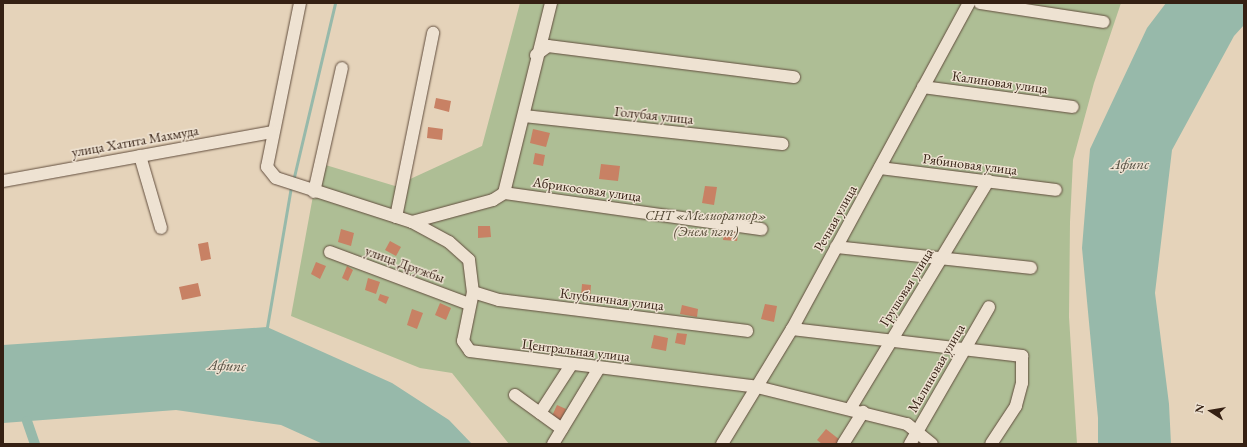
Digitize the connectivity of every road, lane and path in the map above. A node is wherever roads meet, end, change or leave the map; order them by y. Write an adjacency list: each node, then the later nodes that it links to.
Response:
1 (300, 3): 14 (street, Центральная улица)
2 (550, 3): 8 (street)
3 (969, 3): 11 (street, Речная улица)
4 (980, 3): 5 (street)
5 (1021, 6): 6 (street)
6 (1104, 22)
7 (434, 33): 23 (street)
8 (536, 55): 10 (street); 13 (street)
9 (342, 68): 21 (street)
10 (794, 77)
11 (923, 87): 12 (street, Калиновая улица); 17 (street, Речная улица)
12 (1073, 107)
13 (524, 116): 15 (street, Голубая улица); 22 (street)
14 (273, 132): 16 (street, улица Хатита Махмуда); 21 (street, Центральная улица)
15 (782, 144)
16 (140, 156): 18 (street, улица Хатита Махмуда); 25 (street)
17 (880, 168): 19 (street, Рябиновая улица); 27 (street, Речная улица)
18 (3, 180)
19 (988, 181): 20 (street, Рябиновая улица); 29 (street, Грушовая улица)
20 (1056, 190)
21 (314, 192): 23 (street, Центральная улица)
22 (504, 192): 24 (street); 26 (street, Абрикосовая улица)
23 (396, 217): 24 (street, Центральная улица)
24 (412, 222): 31 (street, Центральная улица)
25 (161, 228)
26 (761, 230)
27 (836, 247): 29 (street); 33 (street, Речная улица)
28 (330, 252): 31 (street, улица Дружбы)
29 (942, 259): 30 (street); 35 (street, Грушовая улица)
30 (1031, 268)
31 (471, 298): 34 (street, Клубничная улица); 37 (street, Центральная улица)
32 (989, 307): 36 (street, Малиновая улица)
33 (792, 330): 35 (street); 39 (street, Речная улица)
34 (747, 331)
35 (890, 341): 36 (street); 41 (street, Грушовая улица)
36 (964, 349): 45 (street, Малиновая улица); 51 (street)
37 (571, 365): 38 (street, Центральная улица); 43 (street)
38 (599, 368): 39 (street, Центральная улица); 44 (street)
39 (757, 387): 41 (street, Центральная улица); 47 (street, Речная улица)
40 (515, 395): 43 (street)
41 (850, 409): 42 (street, Центральная улица)
42 (862, 412): 45 (street, Центральная улица); 48 (street)
43 (540, 413): 44 (street)
44 (562, 429): 46 (street)
45 (918, 431): 49 (street, Малиновая улица); 50 (street, Центральная улица)
46 (553, 444)
47 (722, 444)
48 (843, 444)
49 (910, 444)
50 (932, 444)
51 (991, 444)

